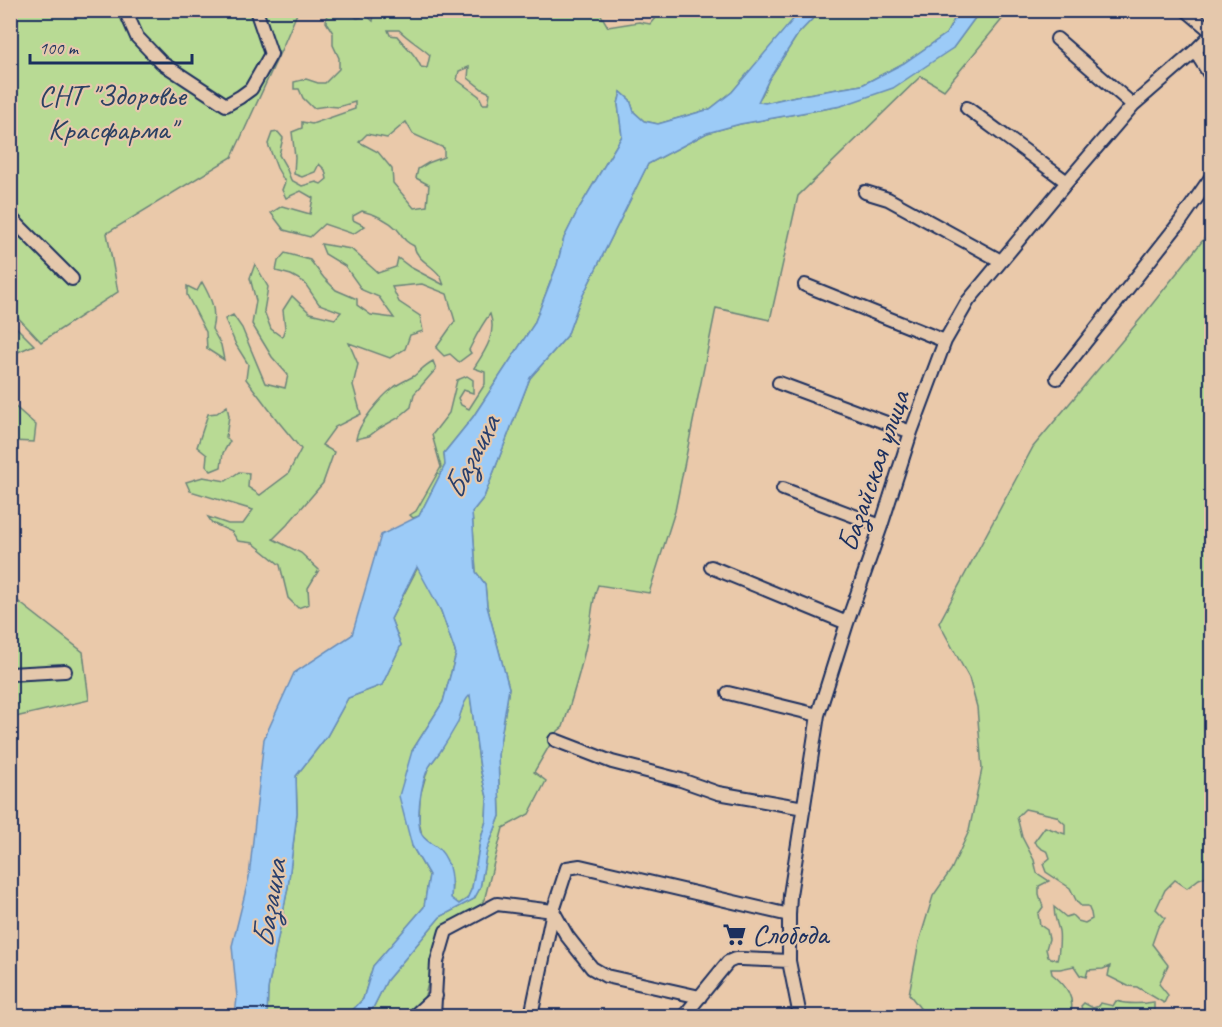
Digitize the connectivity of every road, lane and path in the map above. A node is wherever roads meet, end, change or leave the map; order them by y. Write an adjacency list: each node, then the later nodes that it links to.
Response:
1 (125, 10): 2 (street)
2 (256, 10)
3 (1186, 10): 4 (street)
4 (1212, 33): 6 (street, Базайская улица)
5 (1057, 39): 8 (street)
6 (1195, 51): 7 (street); 8 (street, Базайская улица)
7 (1212, 78)
8 (1133, 105): 11 (street, Базайская улица)
9 (967, 108): 11 (street)
10 (1212, 176): 18 (street)
11 (1067, 182): 14 (street, Базайская улица)
12 (865, 192): 14 (street)
13 (10, 217): 15 (street)
14 (1001, 261): 17 (street, Базайская улица)
15 (72, 279)
16 (805, 285): 17 (street)
17 (945, 341): 20 (street, Базайская улица)
18 (1057, 378)
19 (779, 382): 20 (street)
20 (911, 432): 22 (street, Базайская улица)
21 (783, 489): 22 (street)
22 (881, 526): 24 (street, Базайская улица)
23 (711, 567): 24 (street)
24 (848, 623): 28 (street, Базайская улица)
25 (65, 671): 26 (street)
26 (10, 674)
27 (728, 693): 28 (street)
28 (818, 715): 30 (street, Базайская улица)
29 (555, 740): 30 (street)
30 (804, 808): 32 (street, Базайская улица)
31 (553, 911): 32 (street); 34 (street); 35 (street); 38 (street)
32 (789, 915): 33 (street, Базайская улица)
33 (789, 961): 35 (street); 40 (street, Базайская улица)
34 (436, 996): 36 (street); 37 (street)
35 (700, 997): 39 (street)
36 (414, 1017)
37 (435, 1017)
38 (531, 1017)
39 (684, 1017)
40 (800, 1017)

